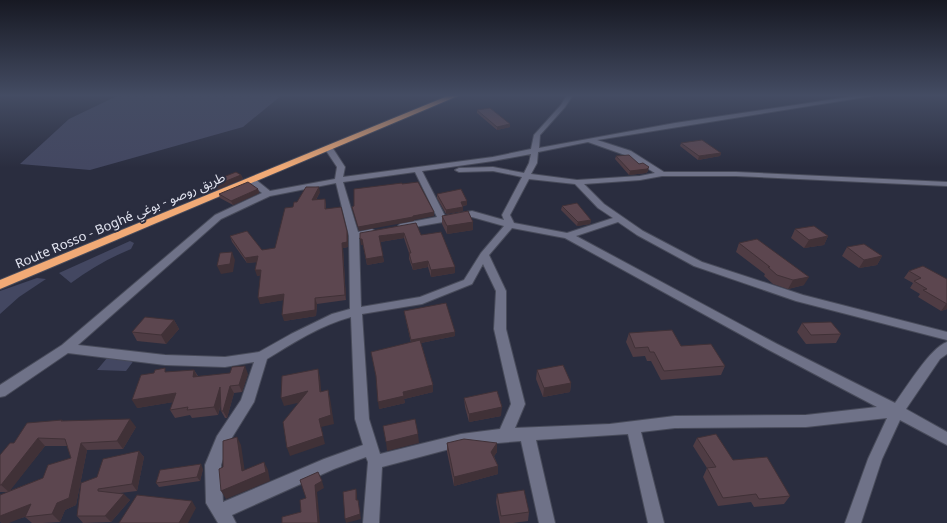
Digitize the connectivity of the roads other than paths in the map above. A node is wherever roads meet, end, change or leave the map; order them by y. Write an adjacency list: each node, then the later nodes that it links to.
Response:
1 (399, 119): 5 (highway, Route Rosso - Boghé طريق روصو - بوغي)
2 (551, 119): 6 (street)
3 (712, 119): 4 (street)
4 (587, 140): 6 (street); 8 (street)
5 (329, 149): 10 (highway, Route Rosso - Boghé طريق روصو - بوغي); 11 (street)
6 (535, 151): 7 (street); 9 (street)
7 (422, 170): 9 (street); 11 (street); 15 (street)
8 (662, 174): 12 (street); 13 (street)
9 (526, 176): 12 (street); 17 (street)
10 (252, 181): 14 (street); 21 (highway, Route Rosso - Boghé طريق روصو - بوغي)
11 (339, 181): 14 (street); 18 (street)
12 (577, 182): 16 (street)
13 (947, 184)
14 (268, 194): 25 (street)
15 (442, 219): 17 (street); 18 (street)
16 (619, 219): 19 (street); 23 (street)
17 (510, 225): 19 (street); 20 (street)
18 (354, 236): 22 (street)
19 (568, 236): 28 (street)
20 (484, 255): 22 (street); 31 (street)
21 (0, 286)
22 (356, 313): 26 (street); 33 (street)
23 (947, 336)
24 (947, 347): 28 (street)
25 (66, 348): 26 (street); 27 (street)
26 (262, 356): 34 (street)
27 (0, 392)
28 (897, 410): 29 (street); 32 (street); 38 (street)
29 (633, 427): 30 (street); 37 (street)
30 (527, 433): 31 (street); 36 (street)
31 (505, 435): 33 (street)
32 (947, 439)
33 (373, 455): 34 (street); 35 (street)
34 (224, 518)
35 (371, 523)
36 (547, 523)
37 (656, 523)
38 (853, 523)

